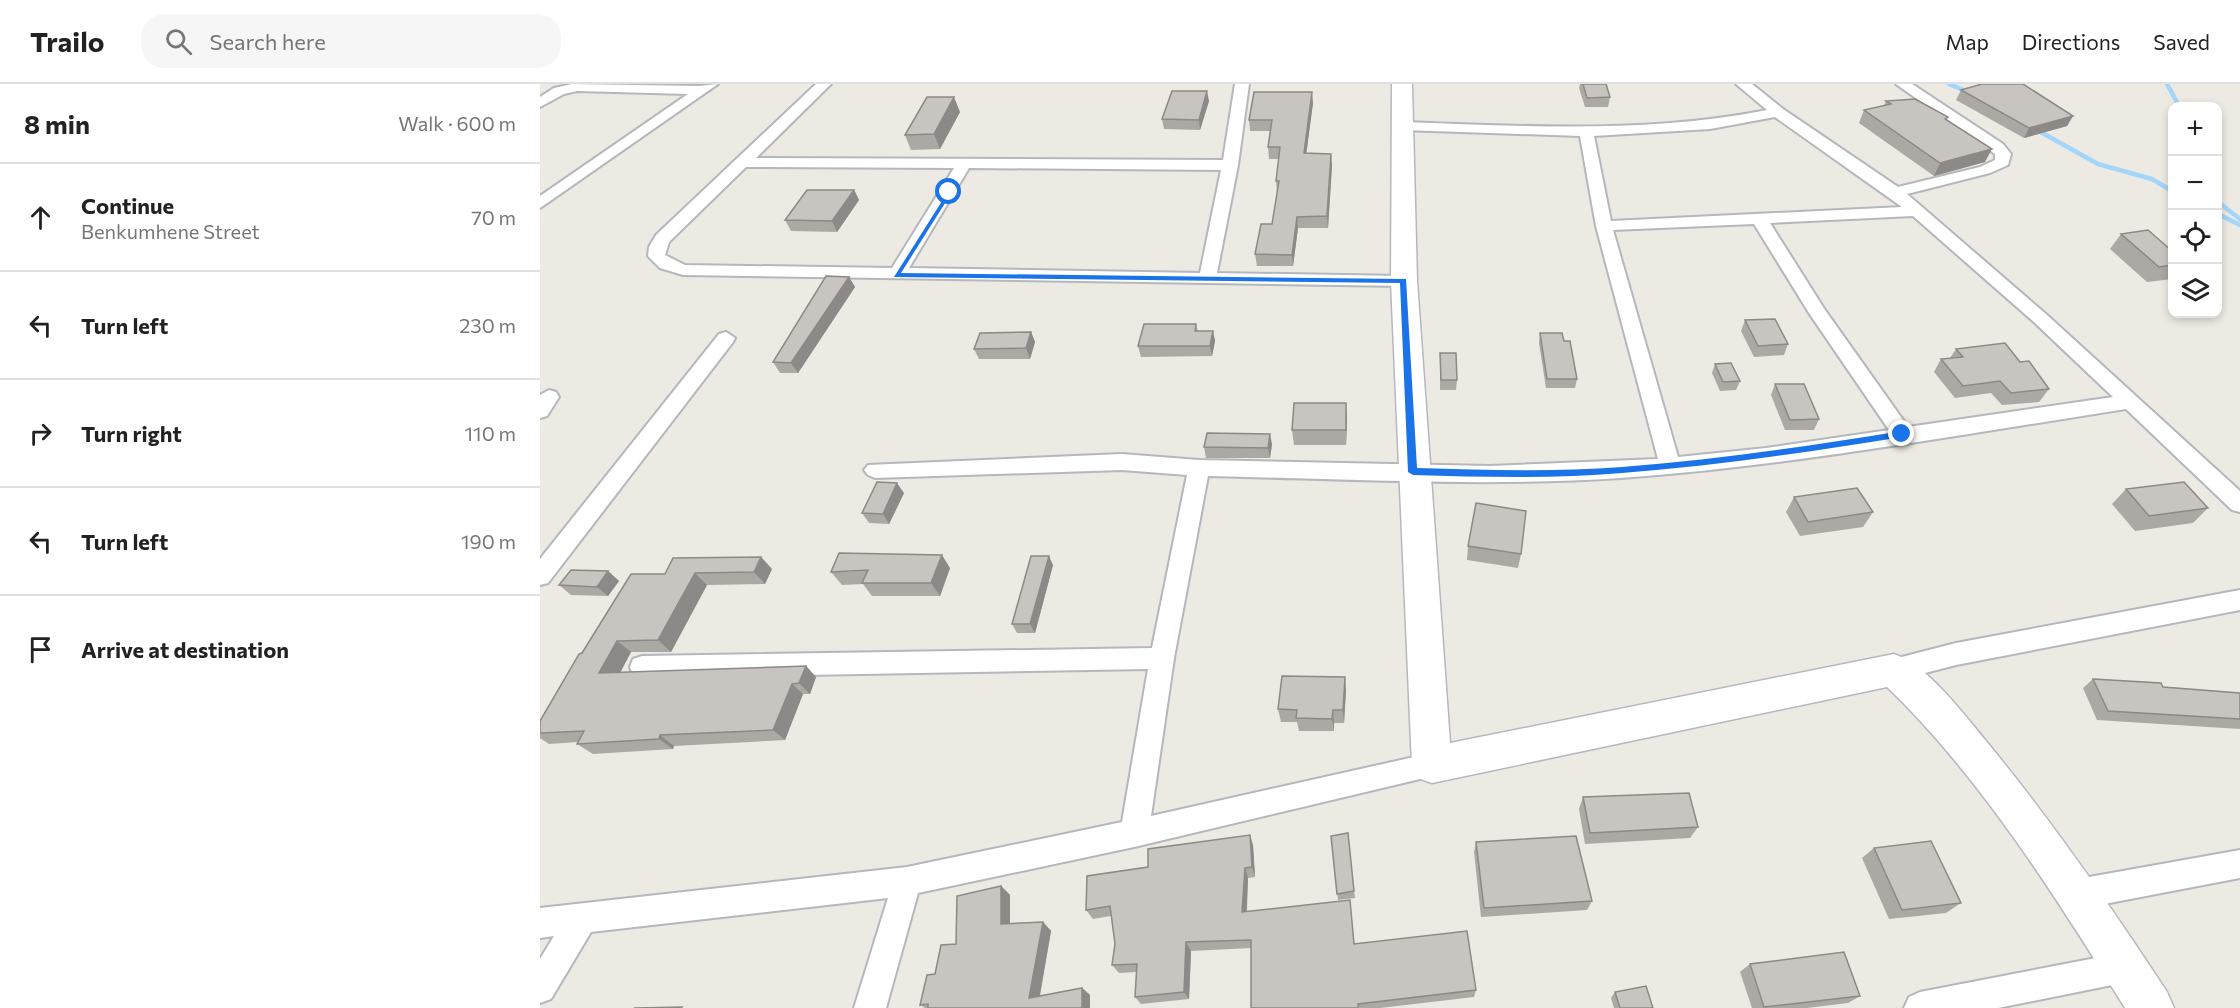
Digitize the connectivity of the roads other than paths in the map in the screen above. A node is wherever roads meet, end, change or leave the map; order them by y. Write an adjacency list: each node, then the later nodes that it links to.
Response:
1 (825, 84): 12 (street)
2 (1242, 84): 14 (street)
3 (1402, 84): 10 (street)
4 (1743, 84): 9 (street)
5 (1903, 84): 15 (street)
6 (706, 87): 7 (street); 16 (street)
7 (554, 88): 8 (street)
8 (540, 103)
9 (1778, 111): 11 (street); 15 (street)
10 (1402, 126): 11 (street); 22 (street)
11 (1586, 131): 19 (street)
12 (741, 162): 13 (street); 20 (street)
13 (963, 165): 14 (street); 20 (street)
14 (1230, 165): 21 (street)
15 (1895, 192): 17 (street)
16 (540, 202)
17 (1914, 212): 18 (street); 24 (street)
18 (1759, 218): 19 (street); 25 (street)
19 (1604, 226): 26 (street)
20 (896, 275): 21 (street)
21 (1208, 279): 22 (street)
22 (1404, 281): 29 (street)
23 (726, 338): 31 (street)
24 (2128, 402): 25 (street); 30 (street)
25 (1902, 434): 26 (street)
26 (1670, 466): 29 (street)
27 (1199, 468): 28 (street); 29 (street); 33 (street)
28 (875, 470)
29 (1413, 472): 36 (street)
30 (2240, 504)
31 (540, 576)
32 (2240, 600): 35 (street)
33 (1162, 658): 34 (street); 37 (street)
34 (642, 667)
35 (1894, 670): 36 (street); 40 (street)
36 (1432, 765): 37 (street)
37 (1134, 833): 39 (street)
38 (2240, 864): 40 (street)
39 (907, 880): 41 (street); 45 (street)
40 (2078, 894): 43 (street)
41 (582, 919): 42 (street); 44 (street)
42 (540, 923)
43 (2127, 967): 46 (street); 47 (street)
44 (540, 988)
45 (870, 1008)
46 (1920, 1008)
47 (2151, 1008)

